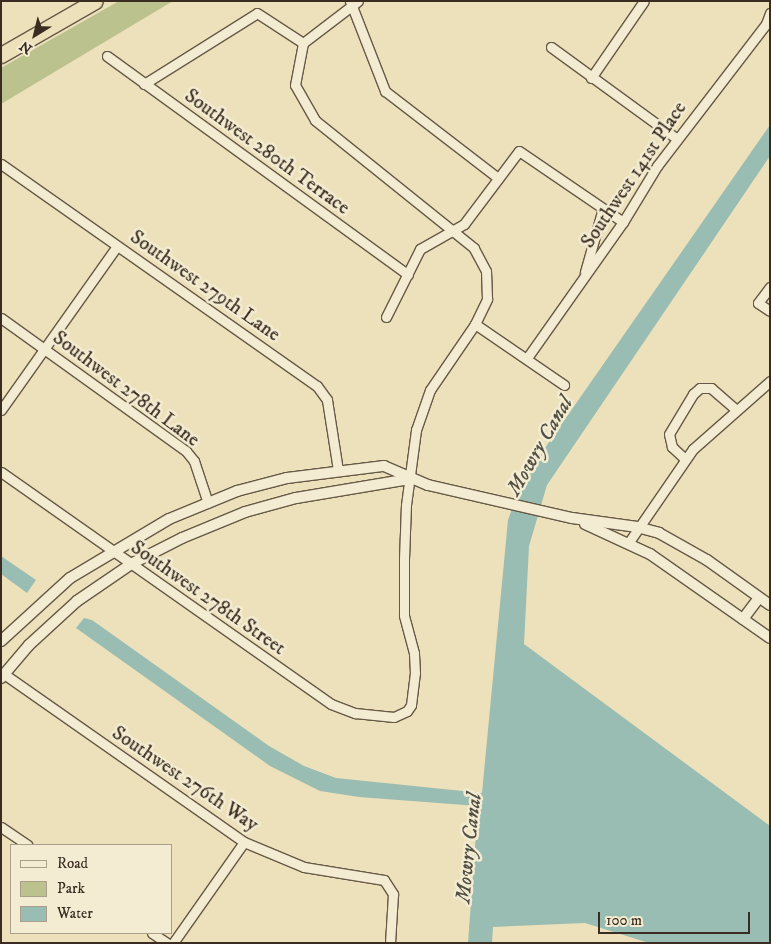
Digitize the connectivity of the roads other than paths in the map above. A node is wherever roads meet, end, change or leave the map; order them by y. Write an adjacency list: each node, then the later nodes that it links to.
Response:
1 (96, 1): 7 (highway)
2 (644, 1): 9 (street)
3 (354, 3): 5 (street); 13 (street)
4 (770, 14): 11 (street, Southwest 141st Place)
5 (303, 43): 10 (street); 16 (street)
6 (551, 47): 9 (street)
7 (1, 55)
8 (107, 56): 10 (street, Southwest 280th Terrace)
9 (591, 78): 11 (street)
10 (144, 84): 18 (street, Southwest 280th Terrace)
11 (677, 139): 15 (street, Southwest 141st Place)
12 (1, 164): 17 (street, Southwest 279th Lane)
13 (498, 178): 14 (street); 16 (street)
14 (603, 208): 15 (street); 19 (street)
15 (623, 222): 19 (street, Southwest 141st Place)
16 (454, 230): 18 (street); 24 (street)
17 (118, 246): 25 (street); 32 (street, Southwest 279th Lane)
18 (408, 275): 22 (street)
19 (583, 280): 26 (street, Southwest 141st Place)
20 (770, 287): 21 (street)
21 (770, 312)
22 (386, 317)
23 (1, 318): 25 (street, Southwest 278th Lane)
24 (475, 324): 26 (street); 34 (street)
25 (44, 349): 29 (street); 35 (street, Southwest 278th Lane)
26 (527, 358): 28 (street)
27 (770, 380): 30 (street)
28 (564, 384)
29 (1, 410)
30 (736, 410): 31 (street); 31 (street)
31 (685, 459): 37 (street)
32 (338, 470): 34 (street); 35 (street)
33 (1, 472): 39 (street, Southwest 278th Street)
34 (409, 479): 36 (street); 40 (street); 40 (street, Southwest 278th Street)
35 (208, 503): 39 (street)
36 (572, 518): 37 (street); 38 (street)
37 (638, 527): 38 (street); 41 (street)
38 (629, 542): 43 (street)
39 (112, 551): 40 (street, Southwest 278th Street); 45 (street)
40 (131, 564): 46 (street)
41 (759, 598): 42 (street); 43 (street)
42 (770, 605)
43 (743, 619): 44 (street)
44 (770, 638)
45 (1, 642)
46 (2, 676): 48 (street, Southwest 276th Way)
47 (1, 827): 49 (street)
48 (244, 842): 52 (street); 53 (street, Southwest 276th Way)
49 (26, 844)
50 (153, 934): 51 (street)
51 (166, 943)
52 (173, 943)
53 (390, 943)

